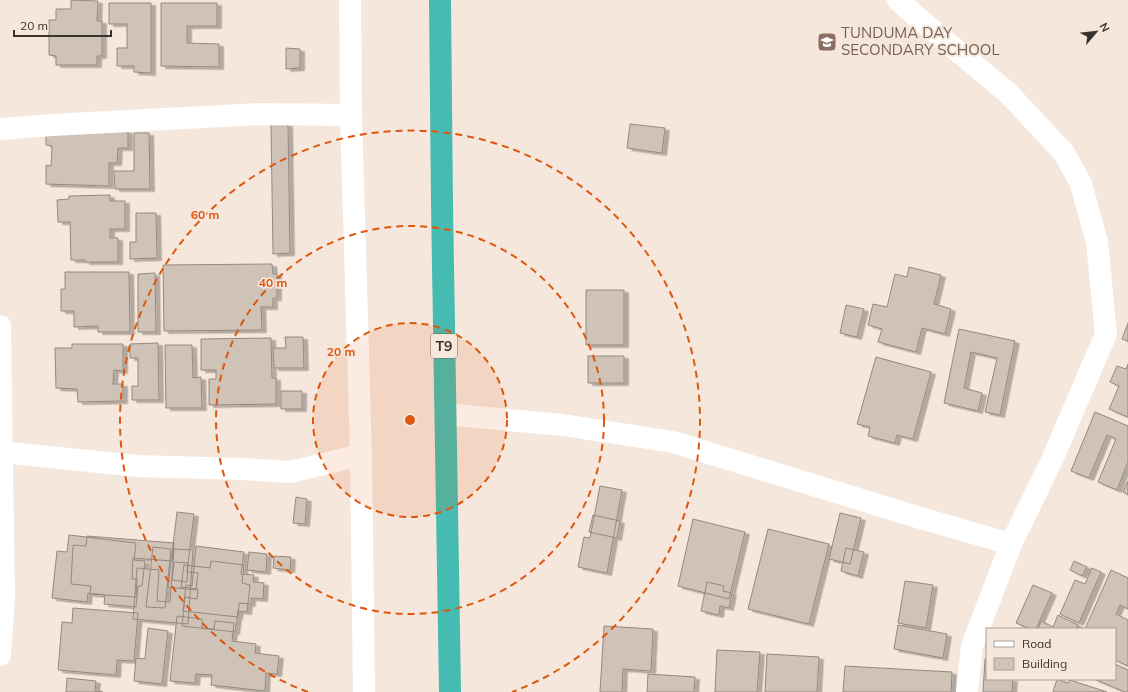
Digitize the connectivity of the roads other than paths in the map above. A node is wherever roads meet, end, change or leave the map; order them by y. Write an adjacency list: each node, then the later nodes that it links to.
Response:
1 (350, 0): 4 (street)
2 (440, 0): 7 (highway, T9)
3 (898, 0): 10 (street)
4 (351, 115): 5 (street); 9 (street)
5 (0, 129)
6 (0, 326): 8 (street)
7 (445, 414): 10 (street); 13 (highway, T9)
8 (1, 452): 9 (street); 11 (street)
9 (361, 456): 12 (street)
10 (1011, 544): 14 (street)
11 (0, 655)
12 (364, 692)
13 (450, 692)
14 (967, 692)

